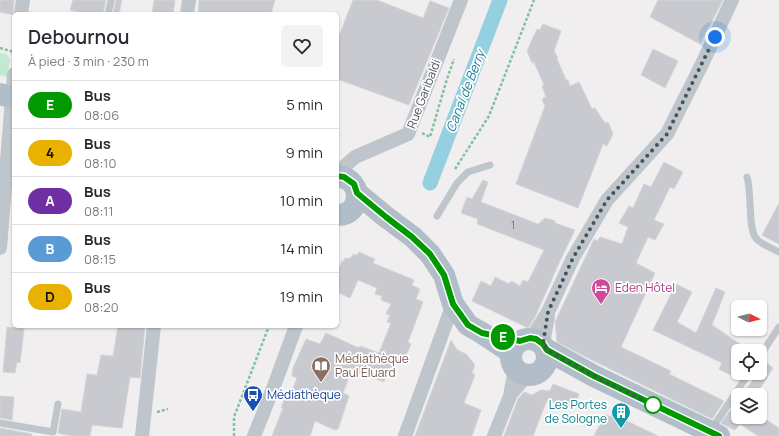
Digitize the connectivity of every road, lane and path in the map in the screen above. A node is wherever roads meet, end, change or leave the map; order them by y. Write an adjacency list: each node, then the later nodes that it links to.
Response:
1 (23, 0): 7 (street)
2 (189, 0): 9 (street)
3 (461, 0): 15 (street, Rue Garibaldi)
4 (534, 0): 18 (path)
5 (732, 0): 31 (street)
6 (111, 1): 8 (lane)
7 (21, 12)
8 (108, 12)
9 (187, 12)
10 (0, 48): 11 (path)
11 (12, 51)
12 (455, 57): 15 (path)
13 (12, 83): 14 (street)
14 (9, 96): 22 (street)
15 (410, 128): 16 (street, Rue Garibaldi)
16 (355, 157): 20 (street); 20 (street, Rue Garibaldi)
17 (490, 165): 21 (lane)
18 (454, 169)
19 (747, 177): 24 (lane)
20 (344, 199): 25 (main road)
21 (437, 216)
22 (1, 217): 23 (street)
23 (0, 248)
24 (779, 252)
25 (453, 304): 31 (main road); 39 (street)
26 (779, 327): 30 (lane)
27 (154, 328): 36 (street)
28 (268, 328): 37 (path)
29 (295, 328): 38 (street)
30 (767, 345)
31 (529, 355): 35 (main road); 40 (street)
32 (745, 380): 35 (lane)
33 (58, 404): 34 (lane)
34 (0, 423)
35 (714, 434)
36 (142, 436)
37 (234, 436)
38 (254, 436)
39 (405, 436)
40 (494, 436)

